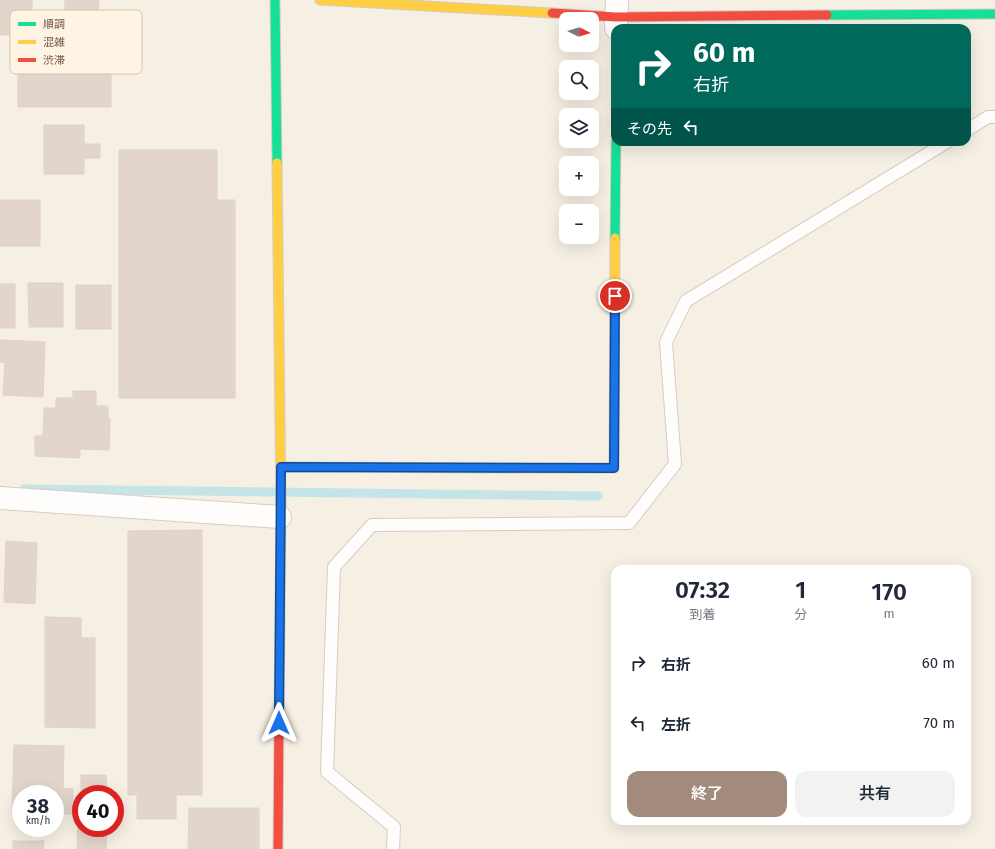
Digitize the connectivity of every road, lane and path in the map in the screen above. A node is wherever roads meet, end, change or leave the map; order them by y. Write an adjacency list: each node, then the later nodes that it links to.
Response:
1 (275, 0): 9 (street)
2 (320, 0): 4 (street)
3 (995, 14): 4 (street)
4 (616, 15)
5 (995, 117): 6 (lane)
6 (971, 128)
7 (616, 146): 9 (street)
8 (940, 146): 13 (lane)
9 (281, 467): 11 (street)
10 (0, 498): 11 (street)
11 (280, 517): 12 (street)
12 (278, 849)
13 (393, 849)

